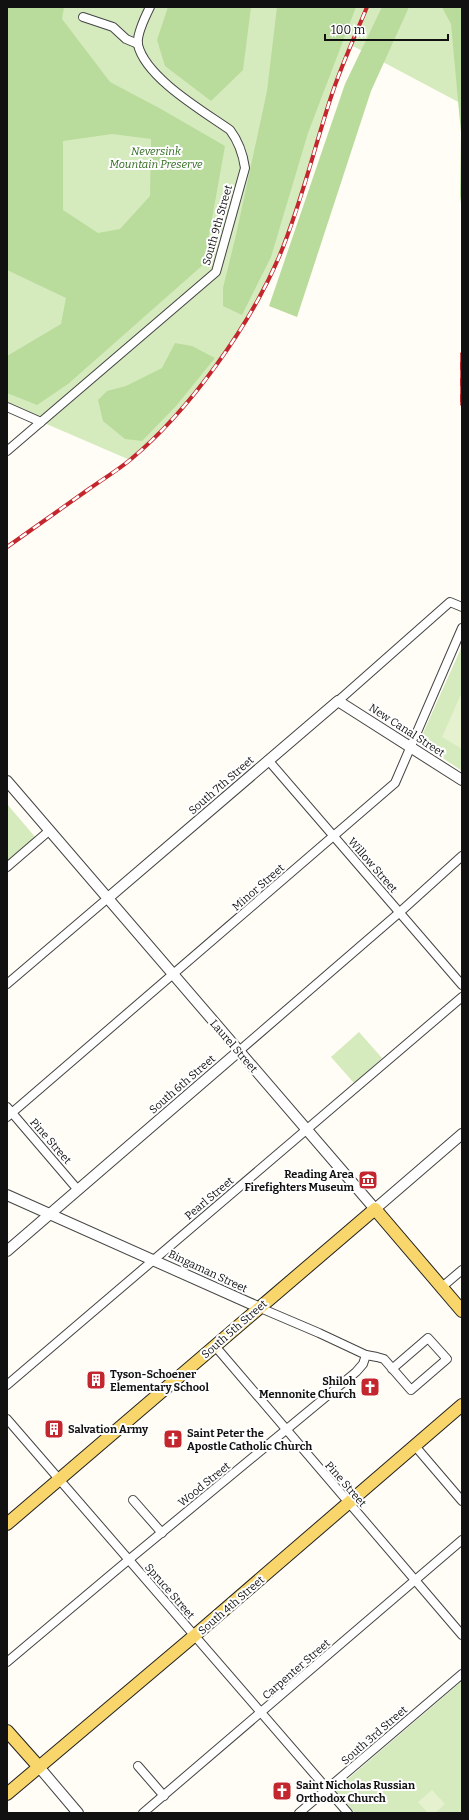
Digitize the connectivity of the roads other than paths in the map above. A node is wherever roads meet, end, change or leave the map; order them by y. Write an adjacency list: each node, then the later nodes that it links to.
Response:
1 (150, 7): 3 (street)
2 (83, 16): 3 (street)
3 (138, 44): 5 (street, South 9th Street)
4 (7, 407): 5 (street)
5 (41, 422): 6 (street, South 9th Street)
6 (7, 451)
7 (462, 608): 9 (street, South 7th Street)
8 (462, 628): 10 (street, Minor Street)
9 (338, 700): 10 (street, New Canal Street); 11 (street, South 7th Street)
10 (411, 747): 12 (street, New Canal Street); 15 (street, Minor Street)
11 (268, 760): 15 (street, Willow Street); 18 (street, South 7th Street)
12 (462, 780)
13 (7, 781): 14 (street, Laurel Street)
14 (50, 830): 17 (street); 18 (street, Laurel Street)
15 (333, 836): 19 (street, Willow Street); 20 (street, Minor Street)
16 (462, 856): 19 (street, South 6th Street)
17 (7, 867)
18 (108, 898): 20 (street, Laurel Street); 21 (street, South 7th Street)
19 (400, 912): 22 (street, Willow Street); 24 (street, South 6th Street)
20 (173, 975): 24 (street, Laurel Street); 25 (street, Minor Street)
21 (7, 984)
22 (462, 985)
23 (462, 997): 26 (street, Pearl Street)
24 (239, 1051): 26 (street, Laurel Street); 28 (street, South 6th Street)
25 (9, 1112): 28 (street, Pine Street)
26 (307, 1131): 30 (street, Laurel Street); 33 (street, Pearl Street)
27 (462, 1134): 30 (street, South 5th Street)
28 (78, 1190): 31 (street, South 6th Street)
29 (7, 1195): 31 (street, Bingaman Street)
30 (375, 1209): 35 (main road, Laurel Street); 36 (main road, South 5th Street)
31 (50, 1214): 32 (street, South 6th Street); 33 (street, Bingaman Street)
32 (7, 1251)
33 (154, 1259): 36 (street, Bingaman Street); 41 (street, Pearl Street)
34 (462, 1270): 35 (street)
35 (442, 1287): 37 (main road, Laurel Street)
36 (258, 1307): 38 (main road, South 5th Street); 39 (street, Bingaman Street)
37 (462, 1312)
38 (215, 1346): 44 (street, Pine Street); 46 (main road, South 5th Street)
39 (366, 1356): 40 (street, Bingaman Street); 44 (street, Wood Street)
40 (392, 1369): 40 (street, Bingaman Street)
41 (7, 1385)
42 (459, 1409): 45 (main road, South 4th Street)
43 (7, 1419): 46 (street, Spruce Street)
44 (287, 1430): 49 (street, Pine Street); 51 (street, Wood Street)
45 (415, 1446): 48 (street); 49 (main road, South 4th Street)
46 (59, 1479): 50 (main road, South 5th Street); 53 (street, Spruce Street)
47 (133, 1500): 51 (street)
48 (462, 1501)
49 (349, 1503): 54 (street, Pine Street); 56 (main road, South 4th Street)
50 (7, 1524)
51 (162, 1533): 53 (street, Wood Street)
52 (462, 1540): 54 (street, Carpenter Street)
53 (128, 1560): 56 (street, Spruce Street); 57 (street, Wood Street)
54 (415, 1580): 55 (street, Pine Street); 59 (street, Carpenter Street)
55 (462, 1635)
56 (194, 1636): 59 (street, Spruce Street); 62 (main road, South 4th Street)
57 (7, 1662)
58 (462, 1674): 63 (street, South 3rd Street)
59 (262, 1713): 63 (street, Spruce Street); 65 (street, Carpenter Street)
60 (7, 1731): 62 (main road)
61 (138, 1766): 65 (street)
62 (39, 1767): 64 (main road, South 4th Street); 66 (street)
63 (327, 1789): 68 (street, South 3rd Street); 69 (street, Spruce Street)
64 (7, 1794)
65 (164, 1796): 67 (street, Carpenter Street)
66 (78, 1813)
67 (143, 1813)
68 (299, 1813)
69 (348, 1813)

